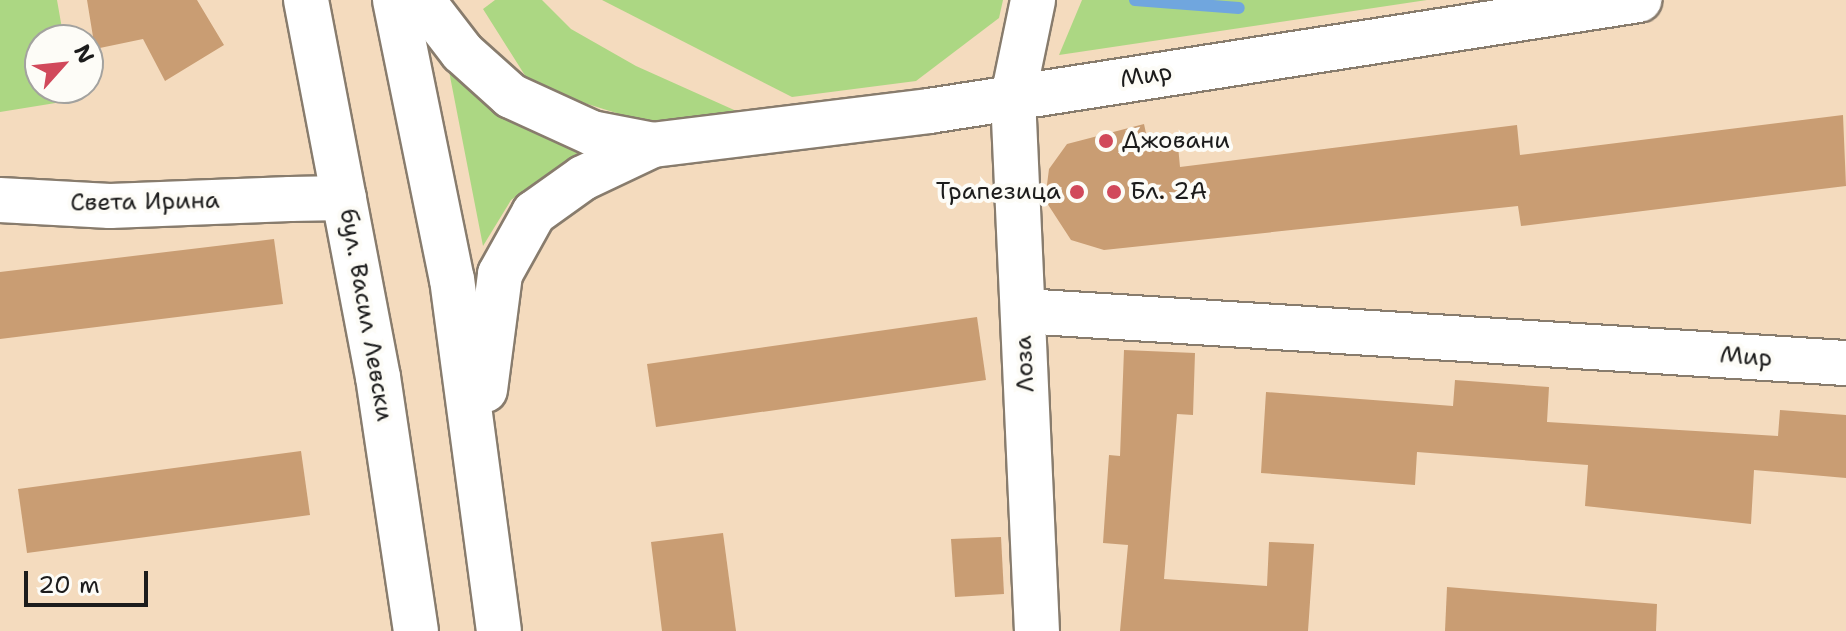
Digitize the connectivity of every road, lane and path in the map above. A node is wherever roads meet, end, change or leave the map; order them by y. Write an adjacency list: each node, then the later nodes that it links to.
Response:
1 (306, 0): 8 (main road, бул. Васил Левски)
2 (395, 0): 12 (main road)
3 (422, 0): 7 (main road)
4 (1639, 0): 6 (main road, Мир)
5 (1029, 20): 6 (main road, Лоза)
6 (1013, 97): 7 (main road, Мир); 10 (main road, Лоза)
7 (653, 145): 12 (main road)
8 (344, 198): 9 (main road, Света Ирина); 13 (main road, бул. Васил Левски)
9 (0, 200)
10 (1023, 311): 11 (main road, Мир); 15 (main road, Лоза)
11 (1846, 363)
12 (478, 470): 14 (main road)
13 (416, 631)
14 (499, 631)
15 (1037, 631)

